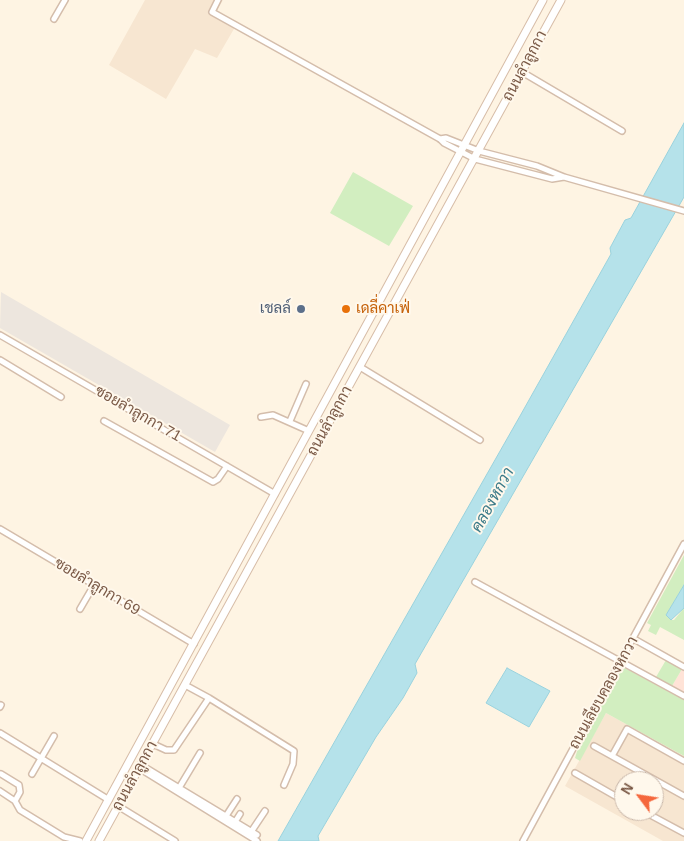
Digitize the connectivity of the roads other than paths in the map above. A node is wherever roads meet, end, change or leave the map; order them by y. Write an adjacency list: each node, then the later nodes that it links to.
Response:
1 (65, 0): 5 (street)
2 (218, 0): 8 (street)
3 (544, 0): 8 (main road, ถนนลำลูกกา)
4 (561, 0): 6 (main road, ถนนลำลูกกา)
5 (54, 19)
6 (522, 72): 7 (street); 9 (main road, ถนนลำลูกกา)
7 (622, 131)
8 (463, 148): 9 (street); 10 (street); 25 (main road, ถนนลำลูกกา)
9 (479, 151): 10 (main road, ถนนลำลูกกา); 11 (street)
10 (475, 159): 13 (street); 19 (main road, ถนนลำลูกกา)
11 (512, 160): 12 (street); 13 (street)
12 (538, 167): 14 (street); 15 (street)
13 (511, 168): 14 (street)
14 (536, 175): 15 (street)
15 (564, 177): 16 (street)
16 (684, 212)
17 (0, 335): 27 (street, ซอยลำลูกกา 71)
18 (0, 360): 21 (street)
19 (360, 367): 26 (street); 38 (main road, ถนนลำลูกกา)
20 (306, 384): 24 (street)
21 (61, 397)
22 (261, 417): 24 (street)
23 (104, 420): 27 (street)
24 (290, 421): 25 (street)
25 (309, 431): 28 (main road, ถนนลำลูกกา)
26 (480, 440)
27 (227, 466): 28 (street, ซอยลำลูกกา 71)
28 (275, 494): 35 (main road, ถนนลำลูกกา)
29 (0, 529): 32 (street, ซอยลำลูกกา 69)
30 (684, 544): 34 (street, ถนนเลียบคลองหกวา)
31 (476, 582): 36 (street)
32 (94, 585): 33 (street); 35 (street, ซอยลำลูกกา 69)
33 (80, 609)
34 (634, 639): 36 (street, ถนนเลียบคลองหกวา); 37 (street)
35 (194, 644): 41 (main road, ถนนลำลูกกา)
36 (622, 661): 39 (street); 76 (street, ถนนเลียบคลองหกวา)
37 (684, 667)
38 (185, 685): 40 (street); 42 (main road, ถนนลำลูกกา)
39 (684, 696)
40 (209, 698): 45 (street); 55 (street)
41 (160, 706): 42 (main road); 61 (main road, ถนนลำลูกกา)
42 (170, 712): 45 (main road, ถนนลำลูกกา)
43 (0, 733): 49 (street)
44 (54, 736): 49 (street)
45 (153, 744): 51 (main road, ถนนลำลูกกา)
46 (594, 746): 48 (street)
47 (200, 753): 56 (street)
48 (612, 756): 50 (street); 59 (street)
49 (42, 758): 54 (street); 61 (street)
50 (684, 761)
51 (140, 766): 56 (street); 63 (main road, ถนนลำลูกกา); 71 (street)
52 (574, 773): 58 (street)
53 (1, 774): 62 (street)
54 (32, 774)
55 (284, 784)
56 (179, 788): 66 (street)
57 (0, 791): 62 (street)
58 (614, 795)
59 (684, 796)
60 (237, 799): 66 (street)
61 (109, 800): 73 (main road, ถนนลำลูกกา)
62 (14, 801): 72 (street)
63 (118, 806): 74 (main road, ถนนลำลูกกา); 75 (street)
64 (264, 811): 69 (street)
65 (240, 814): 68 (street)
66 (226, 816): 68 (street)
67 (661, 821): 70 (street)
68 (235, 822): 69 (street)
69 (251, 832): 71 (street)
70 (684, 834)
71 (257, 838)
72 (80, 841)
73 (86, 841)
74 (99, 841)
75 (175, 841)
76 (524, 841)

